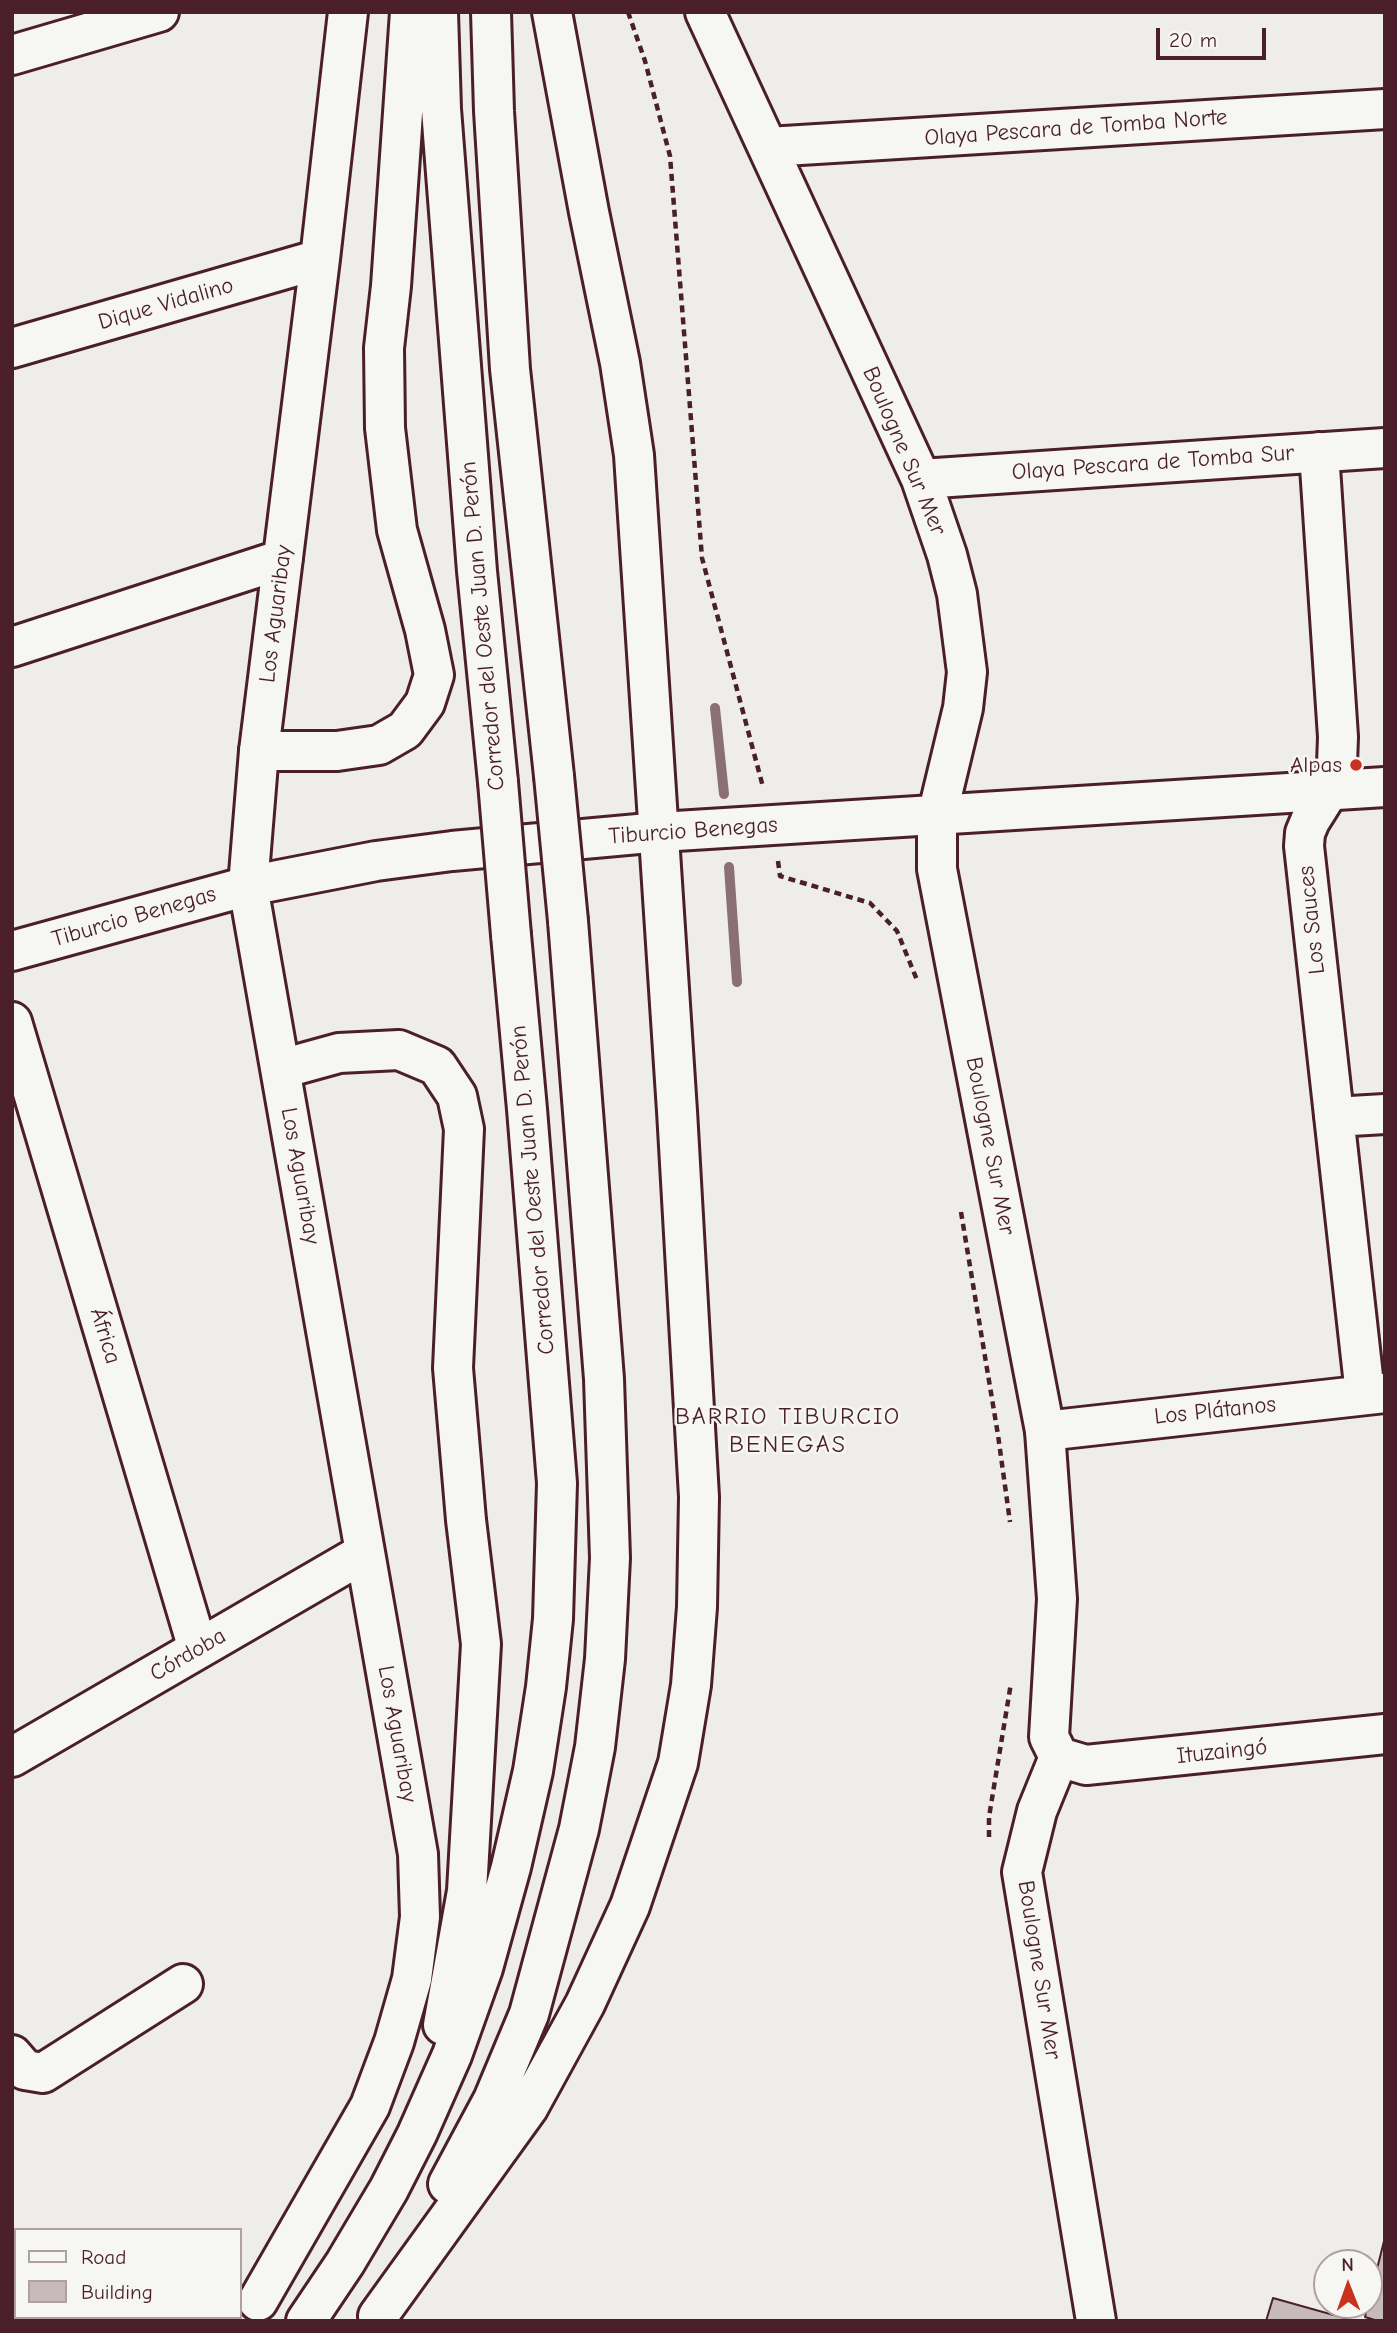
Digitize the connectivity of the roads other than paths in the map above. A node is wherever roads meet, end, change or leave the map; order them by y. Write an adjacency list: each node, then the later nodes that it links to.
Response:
1 (159, 12): 8 (main road)
2 (348, 12): 11 (main road, Los Aguaribay)
3 (410, 12): 18 (main road)
4 (438, 12): 38 (main road, Corredor del Oeste Juan D. Perón, bridge)
5 (491, 12): 40 (main road, bridge)
6 (552, 12): 22 (main road)
7 (705, 12): 10 (main road, Boulogne Sur Mer)
8 (12, 55)
9 (1385, 109): 10 (main road, Olaya Pescara de Tomba Norte)
10 (768, 147): 15 (main road, Boulogne Sur Mer)
11 (320, 259): 12 (main road, Dique Vidalino); 16 (main road, Los Aguaribay)
12 (12, 348)
13 (1385, 448): 14 (main road, Olaya Pescara de Tomba Sur)
14 (1320, 452): 15 (main road, Olaya Pescara de Tomba Sur); 20 (main road, Los Sauces)
15 (921, 479): 21 (main road, Boulogne Sur Mer)
16 (283, 559): 17 (main road); 18 (main road, Los Aguaribay)
17 (12, 647)
18 (259, 751): 23 (main road, Los Aguaribay)
19 (1385, 787): 20 (main road, Tiburcio Benegas)
20 (1330, 791): 21 (main road, Tiburcio Benegas); 28 (main road, Los Sauces)
21 (937, 816): 22 (main road, Tiburcio Benegas); 30 (main road, Boulogne Sur Mer)
22 (660, 832): 23 (main road, Tiburcio Benegas); 40 (main road)
23 (248, 886): 24 (main road, Tiburcio Benegas); 26 (main road, Los Aguaribay)
24 (12, 951)
25 (12, 1022): 32 (main road, África)
26 (281, 1069): 31 (main road, Los Aguaribay); 38 (main road)
27 (1385, 1114): 28 (main road)
28 (1334, 1117): 29 (main road, Los Sauces)
29 (1375, 1394): 30 (main road, Los Plátanos)
30 (1045, 1431): 35 (main road, Boulogne Sur Mer)
31 (365, 1553): 32 (main road, Córdoba); 39 (main road, Los Aguaribay)
32 (198, 1649): 34 (main road, Córdoba)
33 (1385, 1734): 35 (main road, Ituzaingó)
34 (12, 1757)
35 (1059, 1757): 42 (main road, Boulogne Sur Mer)
36 (183, 1984): 37 (main road)
37 (12, 2055)
38 (417, 2134): 41 (main road, Corredor del Oeste Juan D. Perón)
39 (258, 2301)
40 (376, 2318)
41 (306, 2321)
42 (1096, 2321)

